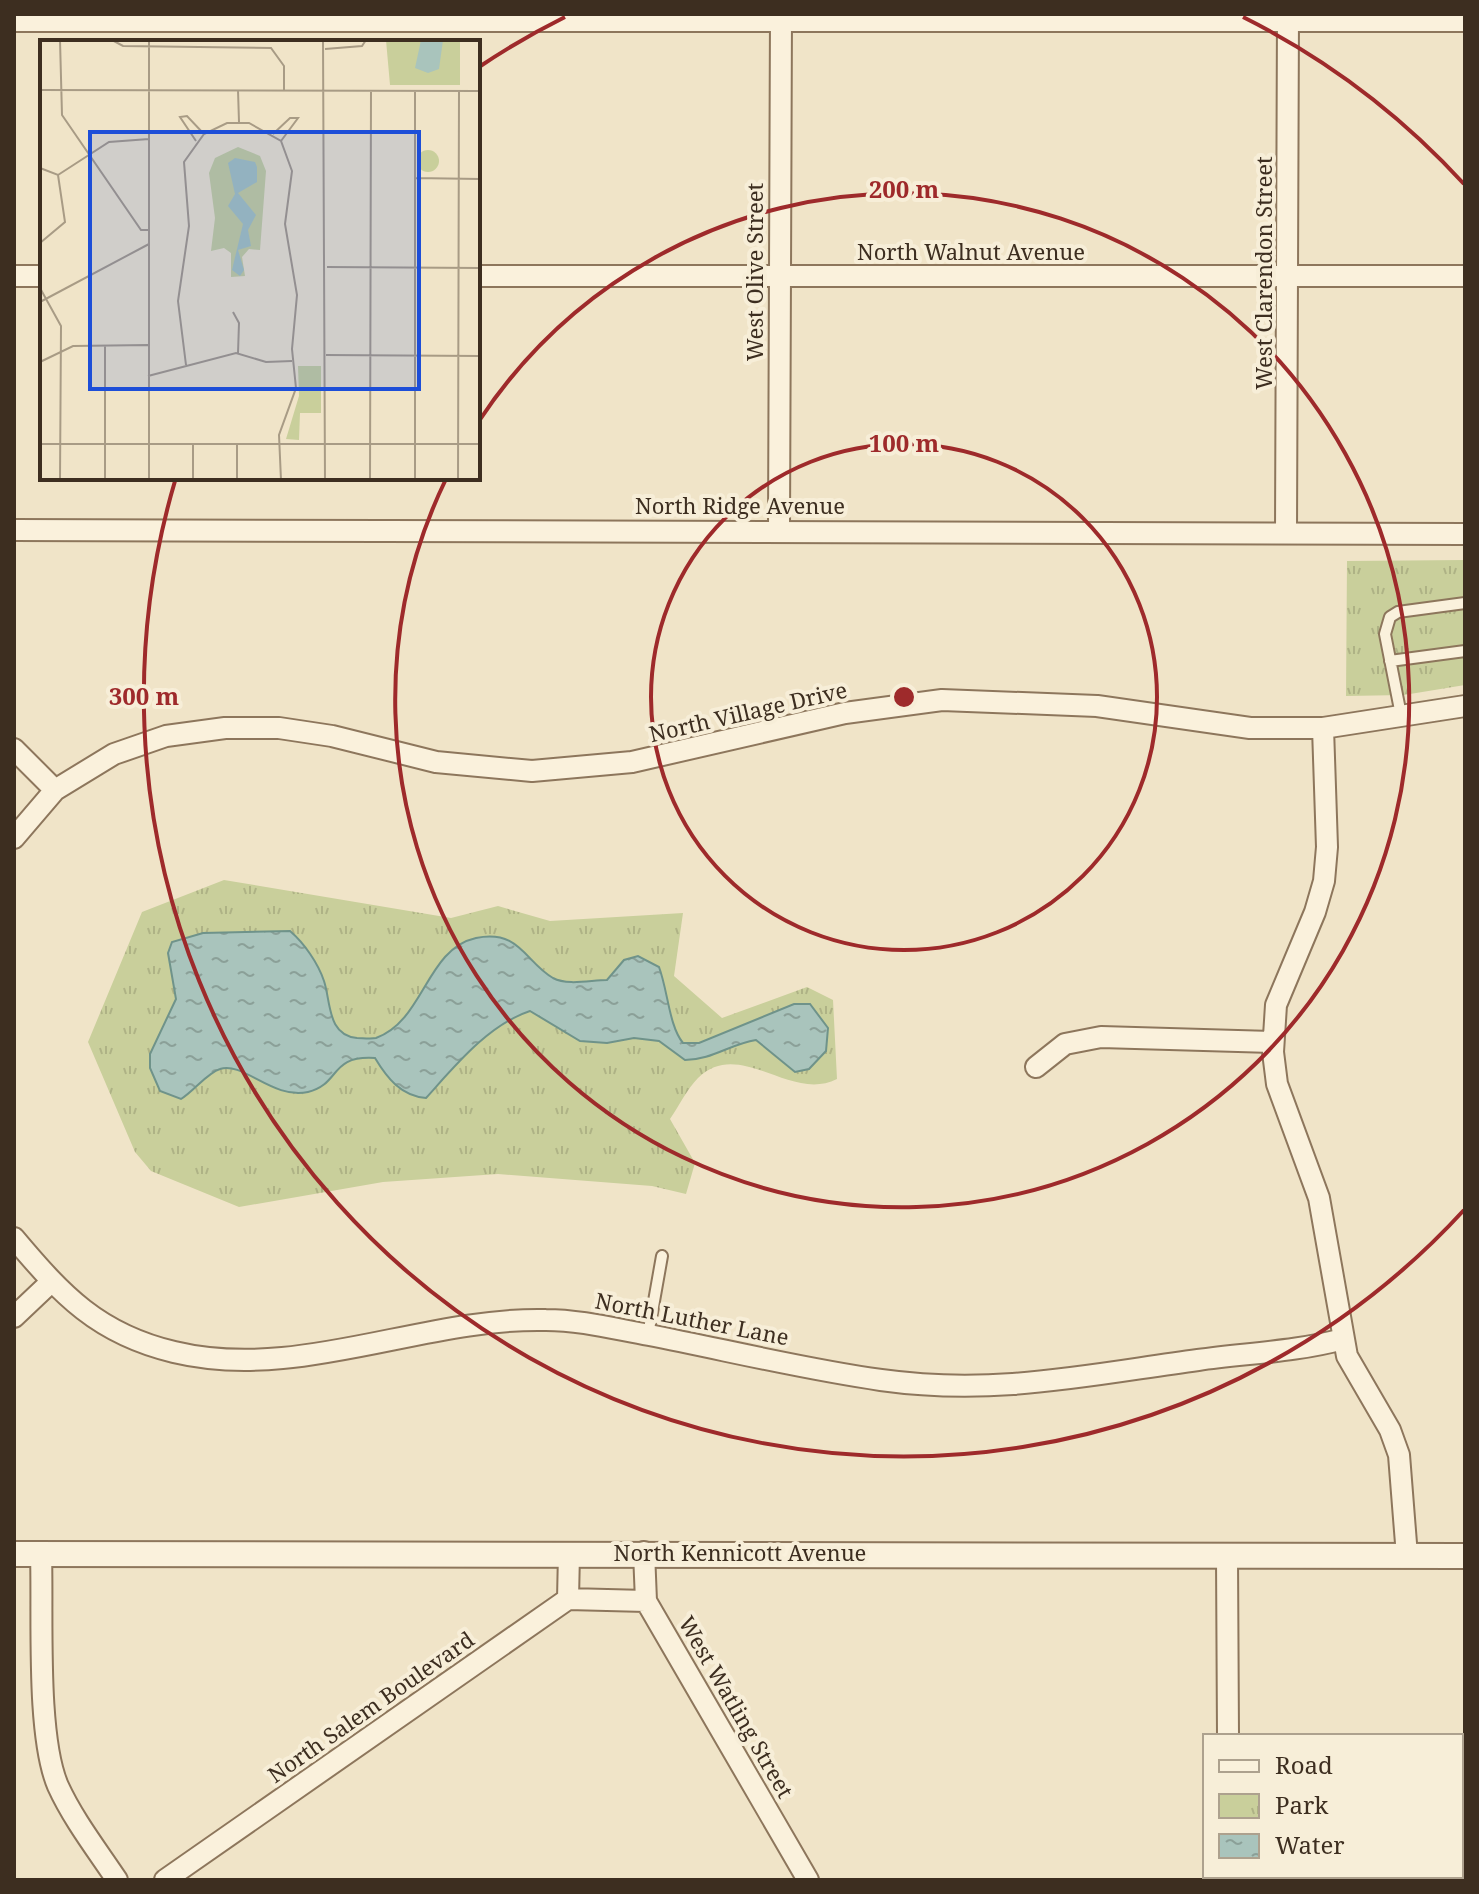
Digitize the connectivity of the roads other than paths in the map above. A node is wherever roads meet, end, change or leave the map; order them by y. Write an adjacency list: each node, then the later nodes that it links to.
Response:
1 (780, 16): 2 (street); 3 (street); 10 (street, West Olive Street)
2 (269, 17): 4 (street)
3 (1288, 18): 5 (street); 6 (street, West Clarendon Street)
4 (14, 21)
5 (1465, 21)
6 (1289, 275): 10 (street, North Walnut Avenue); 11 (street, North Walnut Avenue); 14 (street, West Clarendon Street)
7 (14, 276): 8 (street)
8 (40, 276)
9 (480, 276): 10 (street, North Walnut Avenue)
10 (779, 276): 12 (street, West Olive Street)
11 (1465, 276)
12 (779, 529): 13 (street, North Ridge Avenue); 14 (street, North Ridge Avenue)
13 (14, 530)
14 (1286, 533): 15 (street, North Ridge Avenue)
15 (1465, 534)
16 (1465, 603): 18 (lane)
17 (1465, 651): 18 (lane)
18 (1390, 661): 20 (lane)
19 (1465, 706): 20 (street, North Village Drive)
20 (1401, 715): 21 (street, North Village Drive)
21 (1323, 728): 23 (street, North Village Drive); 25 (street)
22 (14, 749): 23 (street)
23 (55, 790): 24 (street, North Village Drive)
24 (14, 837)
25 (1273, 1042): 26 (street); 32 (street)
26 (1036, 1067)
27 (14, 1238): 29 (street, North Luther Lane)
28 (662, 1256): 31 (lane)
29 (51, 1282): 30 (street); 31 (street, North Luther Lane)
30 (14, 1317)
31 (648, 1335): 32 (street, North Luther Lane)
32 (1343, 1339): 37 (street)
33 (644, 1552): 34 (street, North Kennicott Avenue); 39 (street, North Kennicott Avenue); 41 (street, West Watling Street)
34 (569, 1553): 36 (street, North Kennicott Avenue); 40 (street)
35 (14, 1554): 36 (street, North Kennicott Avenue)
36 (41, 1554): 43 (street)
37 (1407, 1556): 38 (street, North Kennicott Avenue); 39 (street, North Kennicott Avenue)
38 (1465, 1556)
39 (1227, 1557): 42 (street)
40 (568, 1599): 41 (street); 44 (street, North Salem Boulevard)
41 (646, 1601): 45 (street, West Watling Street)
42 (1228, 1734)
43 (117, 1880)
44 (165, 1880)
45 (808, 1880)

